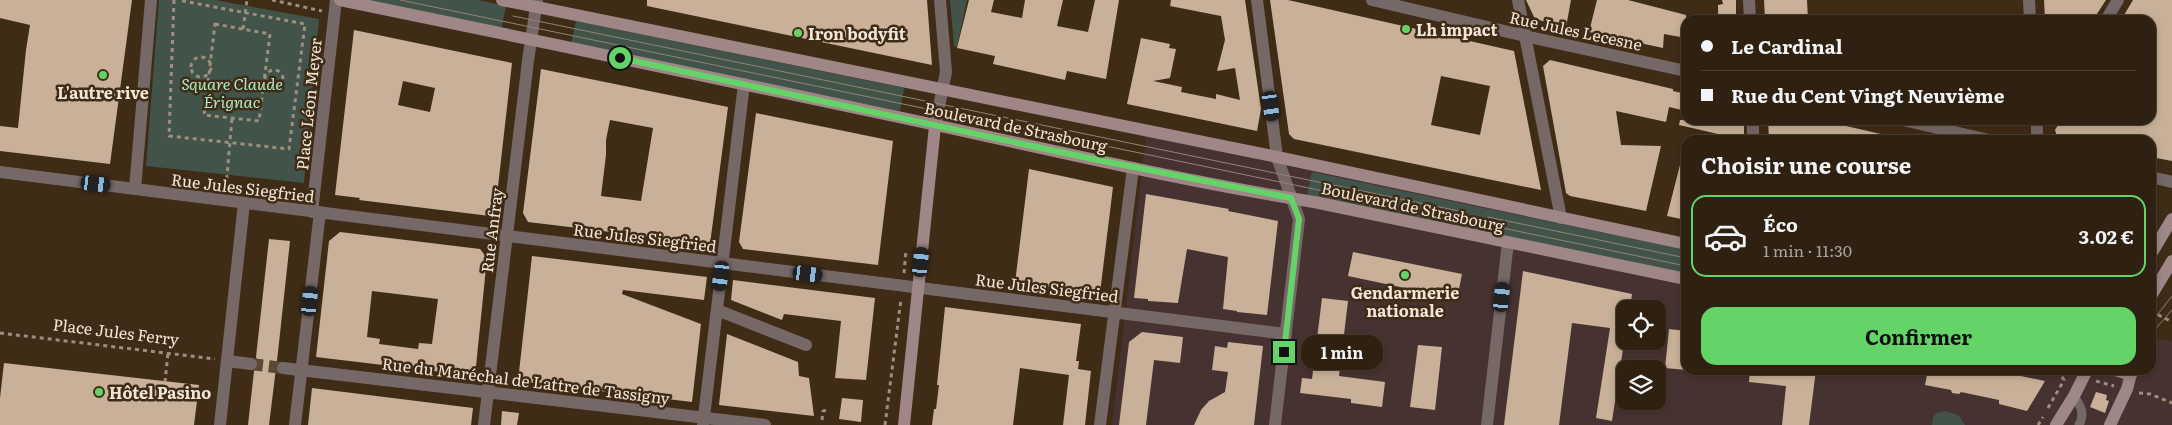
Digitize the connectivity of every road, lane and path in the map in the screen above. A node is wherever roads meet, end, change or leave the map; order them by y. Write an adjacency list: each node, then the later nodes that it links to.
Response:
1 (151, 0): 37 (street)
2 (176, 0): 15 (path); 31 (path)
3 (247, 0): 15 (path)
4 (336, 0): 41 (street, Place Léon Meyer)
5 (340, 0): 21 (street, Boulevard de Strasbourg)
6 (502, 0): 14 (street, Boulevard de Strasbourg)
7 (940, 0): 26 (street)
8 (1257, 0): 32 (street)
9 (1372, 0): 20 (street, Rue Jules Lecesne)
10 (1518, 0): 20 (street)
11 (1749, 0): 16 (street)
12 (2029, 0): 17 (street)
13 (2118, 0): 18 (street)
14 (537, 4): 21 (street, Rue Anfray); 26 (street, Boulevard de Strasbourg)
15 (245, 12): 19 (path); 31 (path)
16 (1750, 15)
17 (2030, 15)
18 (2109, 15)
19 (243, 29): 22 (path); 24 (path)
20 (1525, 36): 23 (street, Rue Jules Lecesne); 42 (street)
21 (532, 40): 25 (street, Boulevard de Strasbourg); 44 (street, Rue Anfray)
22 (210, 69): 22 (path); 27 (path)
23 (1681, 70)
24 (265, 78): 24 (path); 27 (path)
25 (744, 84): 29 (street, Boulevard de Strasbourg); 49 (street)
26 (942, 90): 29 (street); 32 (street, Boulevard de Strasbourg)
27 (232, 118): 31 (path)
28 (1924, 125): 30 (street)
29 (935, 126): 33 (street, Boulevard de Strasbourg); 51 (street)
30 (1968, 135)
31 (230, 143): 39 (path)
32 (1277, 157): 38 (street); 42 (street, Boulevard de Strasbourg)
33 (1133, 168): 38 (street, Boulevard de Strasbourg); 54 (street)
34 (0, 172): 37 (street, Rue Jules Siegfried)
35 (2156, 178): 36 (street)
36 (2172, 182)
37 (135, 190): 39 (street, Rue Jules Siegfried)
38 (1291, 198): 45 (street, Boulevard de Strasbourg); 58 (street)
39 (225, 200): 40 (street, Rue Jules Siegfried)
40 (244, 203): 41 (street, Rue Jules Siegfried); 61 (street)
41 (316, 212): 44 (street, Rue Jules Siegfried); 64 (street, Place Léon Meyer)
42 (1561, 218): 46 (street, Boulevard de Strasbourg)
43 (2172, 219): 47 (street)
44 (507, 236): 49 (street, Rue Jules Siegfried); 71 (street, Rue Anfray)
45 (1508, 242): 50 (street, Boulevard de Strasbourg); 86 (street)
46 (1681, 243)
47 (2156, 246)
48 (2172, 261): 52 (street)
49 (722, 263): 51 (street, Rue Jules Siegfried); 53 (street)
50 (1681, 278)
51 (918, 287): 54 (street, Rue Jules Siegfried); 83 (street)
52 (2156, 288)
53 (717, 310): 59 (street); 77 (street)
54 (1114, 312): 58 (street, Rue Jules Siegfried); 84 (street)
55 (2156, 314): 56 (path)
56 (2172, 322)
57 (0, 333): 60 (path, Place Jules Ferry)
58 (1286, 334): 85 (street)
59 (806, 345)
60 (168, 353): 61 (path, Place Jules Ferry); 69 (path)
61 (227, 361): 62 (street); 79 (street)
62 (250, 364)
63 (283, 368): 64 (street, Rue du Maréchal de Lattre de Tassigny)
64 (302, 370): 71 (street, Rue du Maréchal de Lattre de Tassigny); 80 (street, Place Léon Meyer)
65 (2061, 375): 87 (path)
66 (2084, 375): 73 (street)
67 (2130, 375): 78 (street)
68 (2094, 381): 70 (path)
69 (165, 382)
70 (2116, 386)
71 (488, 392): 77 (street, Rue du Maréchal de Lattre de Tassigny); 81 (street, Rue Anfray)
72 (2141, 393): 74 (path)
73 (2074, 396): 88 (street); 89 (lane)
74 (2172, 403)
75 (828, 410): 76 (path)
76 (822, 420)
77 (703, 421): 82 (street, Rue du Maréchal de Lattre de Tassigny)
78 (2108, 424)
79 (220, 425)
80 (295, 425)
81 (484, 425)
82 (766, 425)
83 (904, 425)
84 (1100, 425)
85 (1275, 425)
86 (1487, 425)
87 (2038, 425)
88 (2056, 425)
89 (2079, 425)

